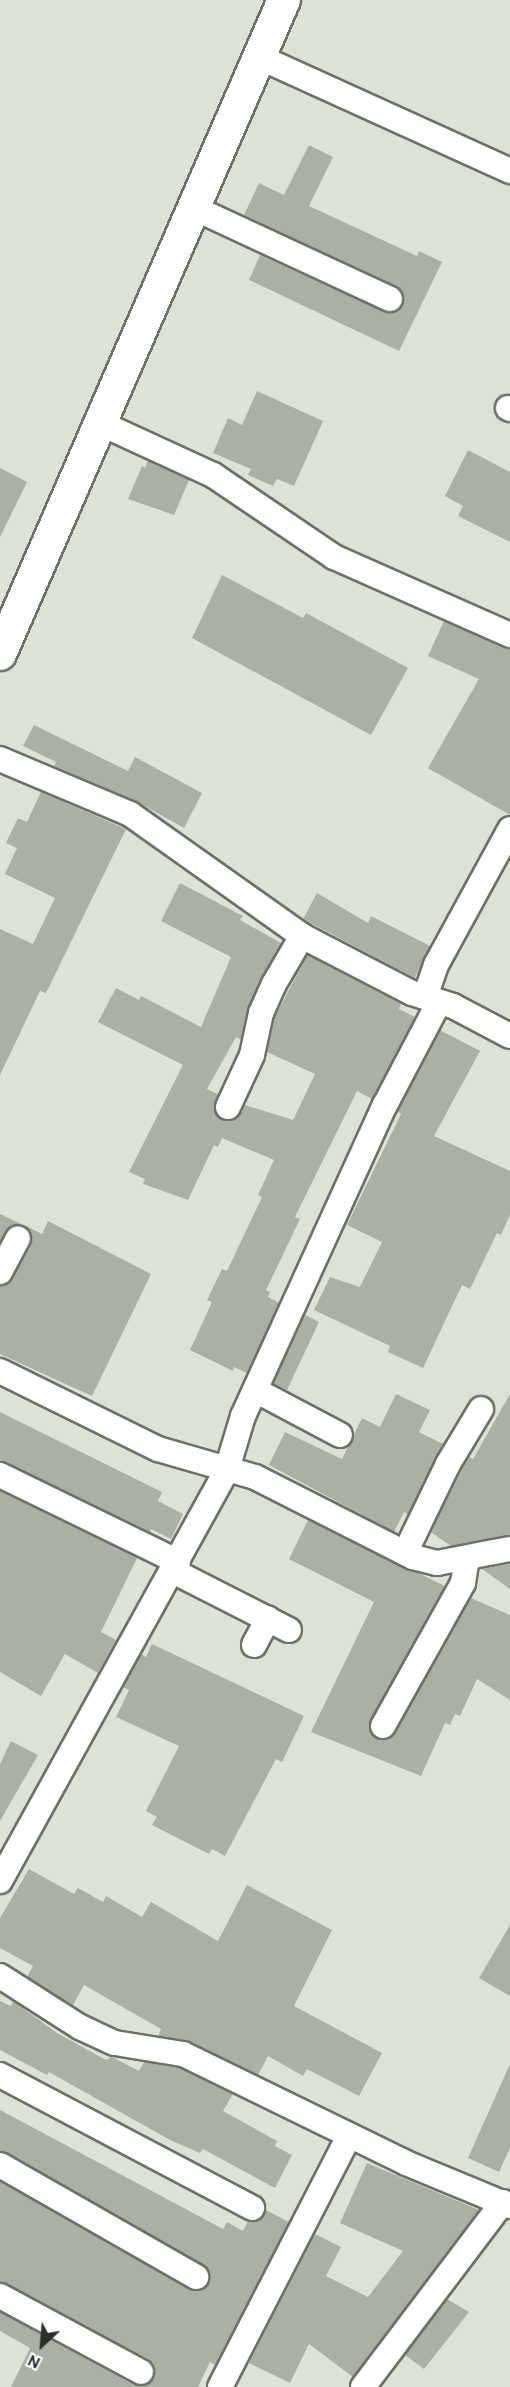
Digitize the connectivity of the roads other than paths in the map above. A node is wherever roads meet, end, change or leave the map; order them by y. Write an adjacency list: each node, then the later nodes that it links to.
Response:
1 (284, 0): 2 (street)
2 (259, 57): 3 (street); 4 (street)
3 (510, 171)
4 (194, 208): 5 (street); 6 (street)
5 (390, 299)
6 (102, 424): 7 (street); 8 (street)
7 (510, 635)
8 (0, 654)
9 (0, 759): 11 (street)
10 (510, 829): 12 (street)
11 (302, 936): 12 (street); 14 (street)
12 (432, 1000): 13 (street); 18 (street)
13 (510, 1036)
14 (228, 1107)
15 (18, 1238): 16 (street)
16 (0, 1272)
17 (0, 1371): 21 (street)
18 (255, 1390): 20 (street); 21 (street)
19 (481, 1409): 24 (street)
20 (340, 1435)
21 (227, 1469): 24 (street); 26 (street)
22 (0, 1475): 26 (street)
23 (510, 1549): 25 (street)
24 (405, 1553): 25 (street)
25 (467, 1558): 30 (street)
26 (175, 1567): 27 (street); 31 (street)
27 (268, 1618): 28 (street); 29 (street)
28 (289, 1630)
29 (254, 1645)
30 (383, 1726)
31 (0, 1881)
32 (0, 1976): 34 (street)
33 (0, 2075): 37 (street)
34 (350, 2136): 36 (street); 41 (street)
35 (0, 2165): 38 (street)
36 (506, 2204): 42 (street)
37 (252, 2208)
38 (196, 2277)
39 (0, 2296): 40 (street)
40 (141, 2372)
41 (220, 2387)
42 (363, 2387)

